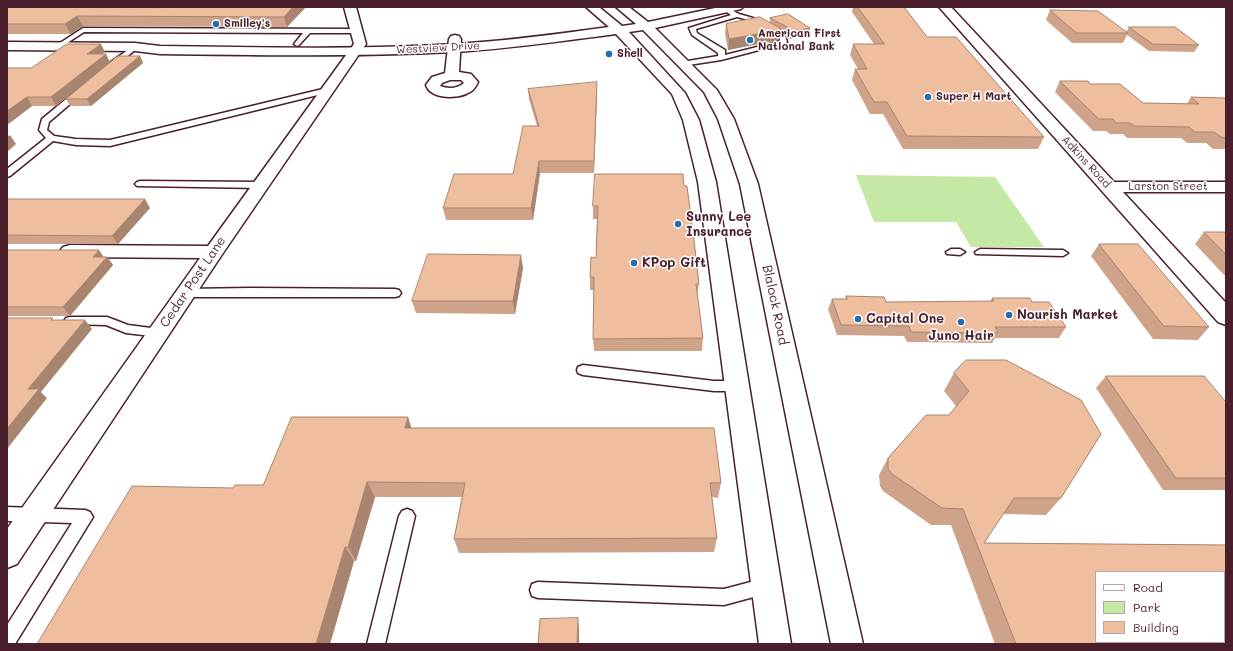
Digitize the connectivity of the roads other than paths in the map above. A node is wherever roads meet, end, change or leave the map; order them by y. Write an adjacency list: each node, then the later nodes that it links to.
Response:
1 (350, 7): 10 (main road)
2 (592, 7): 8 (main road, Blalock Road)
3 (622, 7): 7 (main road, Blalock Road)
4 (691, 7): 7 (main road, Westview Drive)
5 (945, 7): 29 (main road, Adkins Road)
6 (733, 11): 7 (main road, Westview Drive); 13 (lane); 18 (lane)
7 (642, 22): 8 (main road, Westview Drive); 19 (main road, Blalock Road)
8 (615, 26): 11 (main road, Westview Drive); 24 (main road, Blalock Road)
9 (308, 31): 10 (lane); 12 (lane); 15 (lane)
10 (356, 42): 11 (main road, Westview Drive); 12 (main road, Westview Drive); 16 (main road, Westview Drive); 23 (main road, Cedar Post Lane)
11 (455, 43): 21 (main road)
12 (297, 44): 16 (main road, Westview Drive)
13 (771, 45)
14 (7, 46): 15 (main road, Westview Drive)
15 (59, 46): 16 (main road, Westview Drive)
16 (135, 47): 20 (lane)
17 (757, 49): 18 (lane)
18 (721, 58): 19 (lane)
19 (685, 64): 24 (main road, Blalock Road)
20 (105, 72)
21 (452, 76)
22 (87, 86): 25 (lane)
23 (327, 90): 25 (lane); 28 (main road, Cedar Post Lane)
24 (708, 120): 41 (main road, Blalock Road); 51 (main road, Blalock Road)
25 (51, 138): 26 (lane)
26 (7, 174)
27 (140, 184): 28 (lane)
28 (261, 185): 32 (main road, Cedar Post Lane)
29 (1110, 187): 30 (main road, Larston Street); 37 (main road, Adkins Road)
30 (1226, 187)
31 (54, 251): 32 (main road)
32 (214, 252): 35 (main road, Cedar Post Lane)
33 (1063, 253): 34 (lane)
34 (984, 255)
35 (186, 293): 36 (lane); 39 (main road, Cedar Post Lane)
36 (395, 293)
37 (1226, 318)
38 (61, 321): 39 (lane)
39 (159, 333): 43 (main road, Cedar Post Lane)
40 (583, 370): 41 (lane)
41 (738, 386): 46 (main road, Blalock Road)
42 (7, 514): 43 (lane)
43 (34, 514): 45 (main road, Cedar Post Lane); 48 (lane)
44 (408, 516): 49 (lane)
45 (7, 554)
46 (766, 586): 47 (lane); 50 (main road, Blalock Road)
47 (538, 590)
48 (7, 641)
49 (376, 644)
50 (775, 644)
51 (847, 644)

